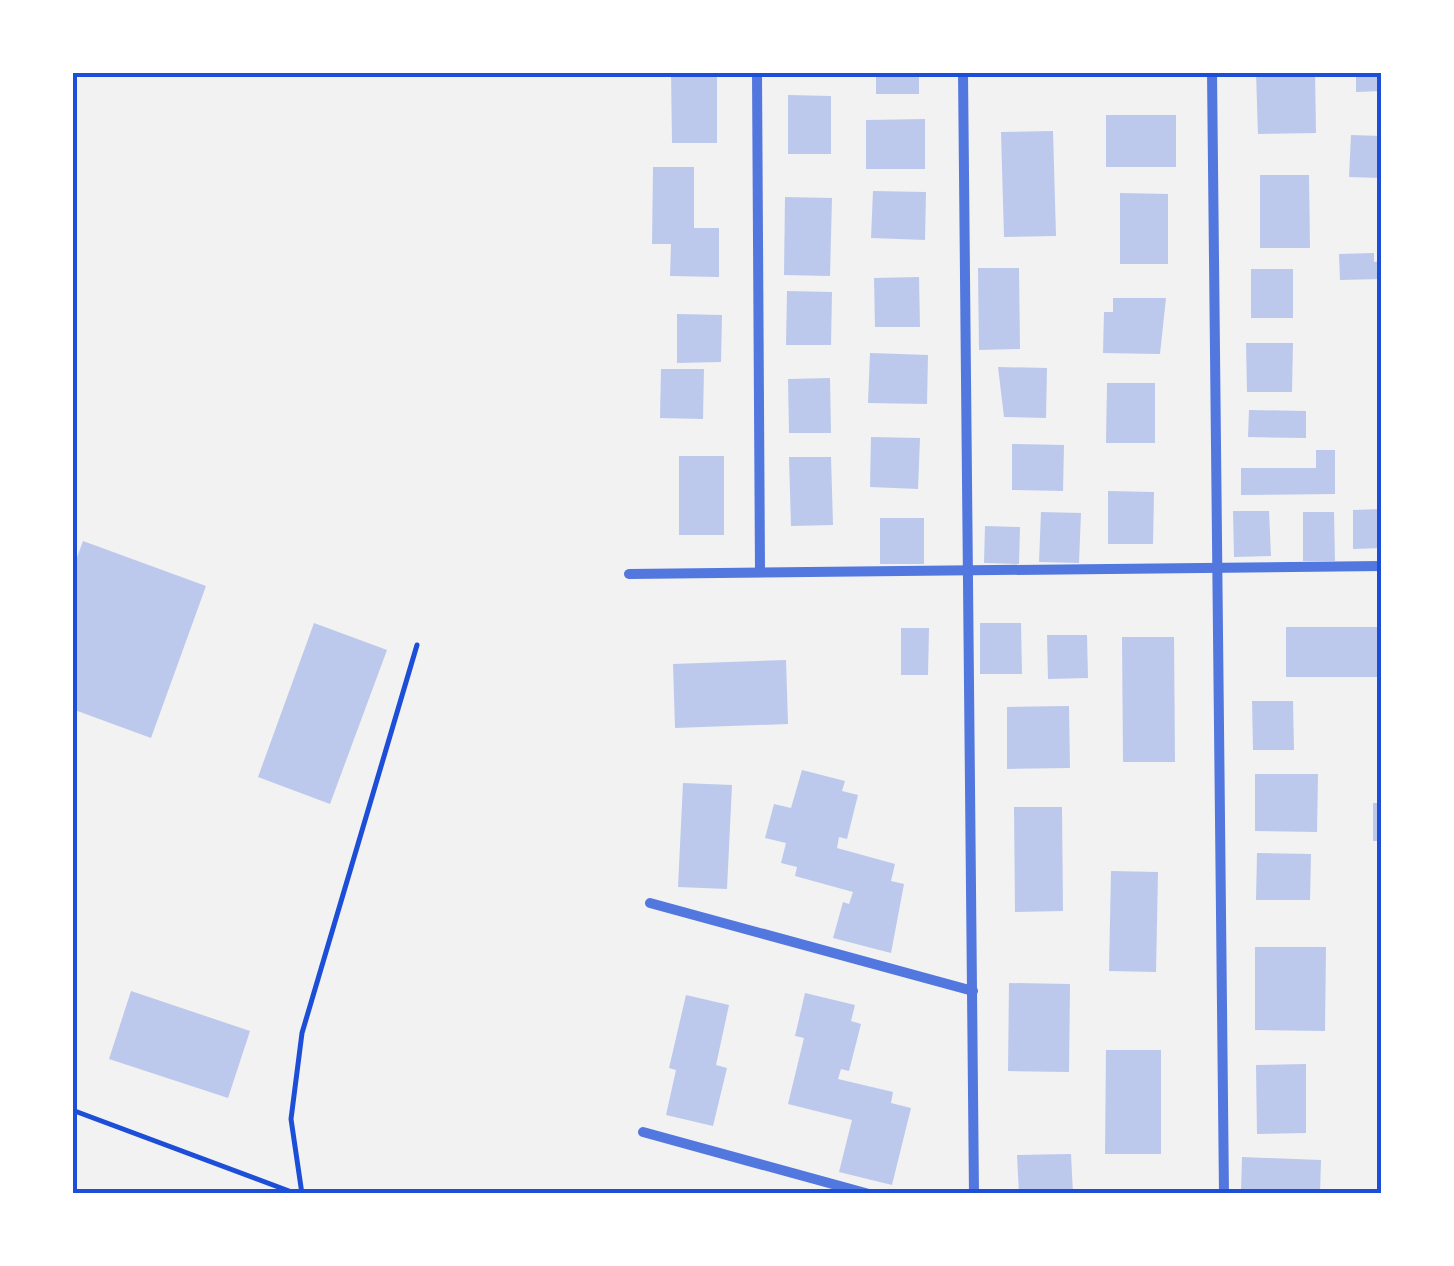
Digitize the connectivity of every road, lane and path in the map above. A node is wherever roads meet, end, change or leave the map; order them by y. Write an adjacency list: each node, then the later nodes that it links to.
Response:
1 (757, 72): 7 (street)
2 (964, 72): 6 (street)
3 (1212, 72): 5 (street)
4 (1382, 566): 5 (street)
5 (1214, 568): 6 (street); 17 (street)
6 (970, 570): 7 (street); 11 (street)
7 (760, 572): 8 (street)
8 (629, 574)
9 (417, 644): 14 (path)
10 (650, 902): 11 (street)
11 (973, 991): 16 (street)
12 (72, 1110): 14 (path)
13 (642, 1132): 15 (street)
14 (300, 1194)
15 (870, 1194)
16 (974, 1194)
17 (1224, 1194)

